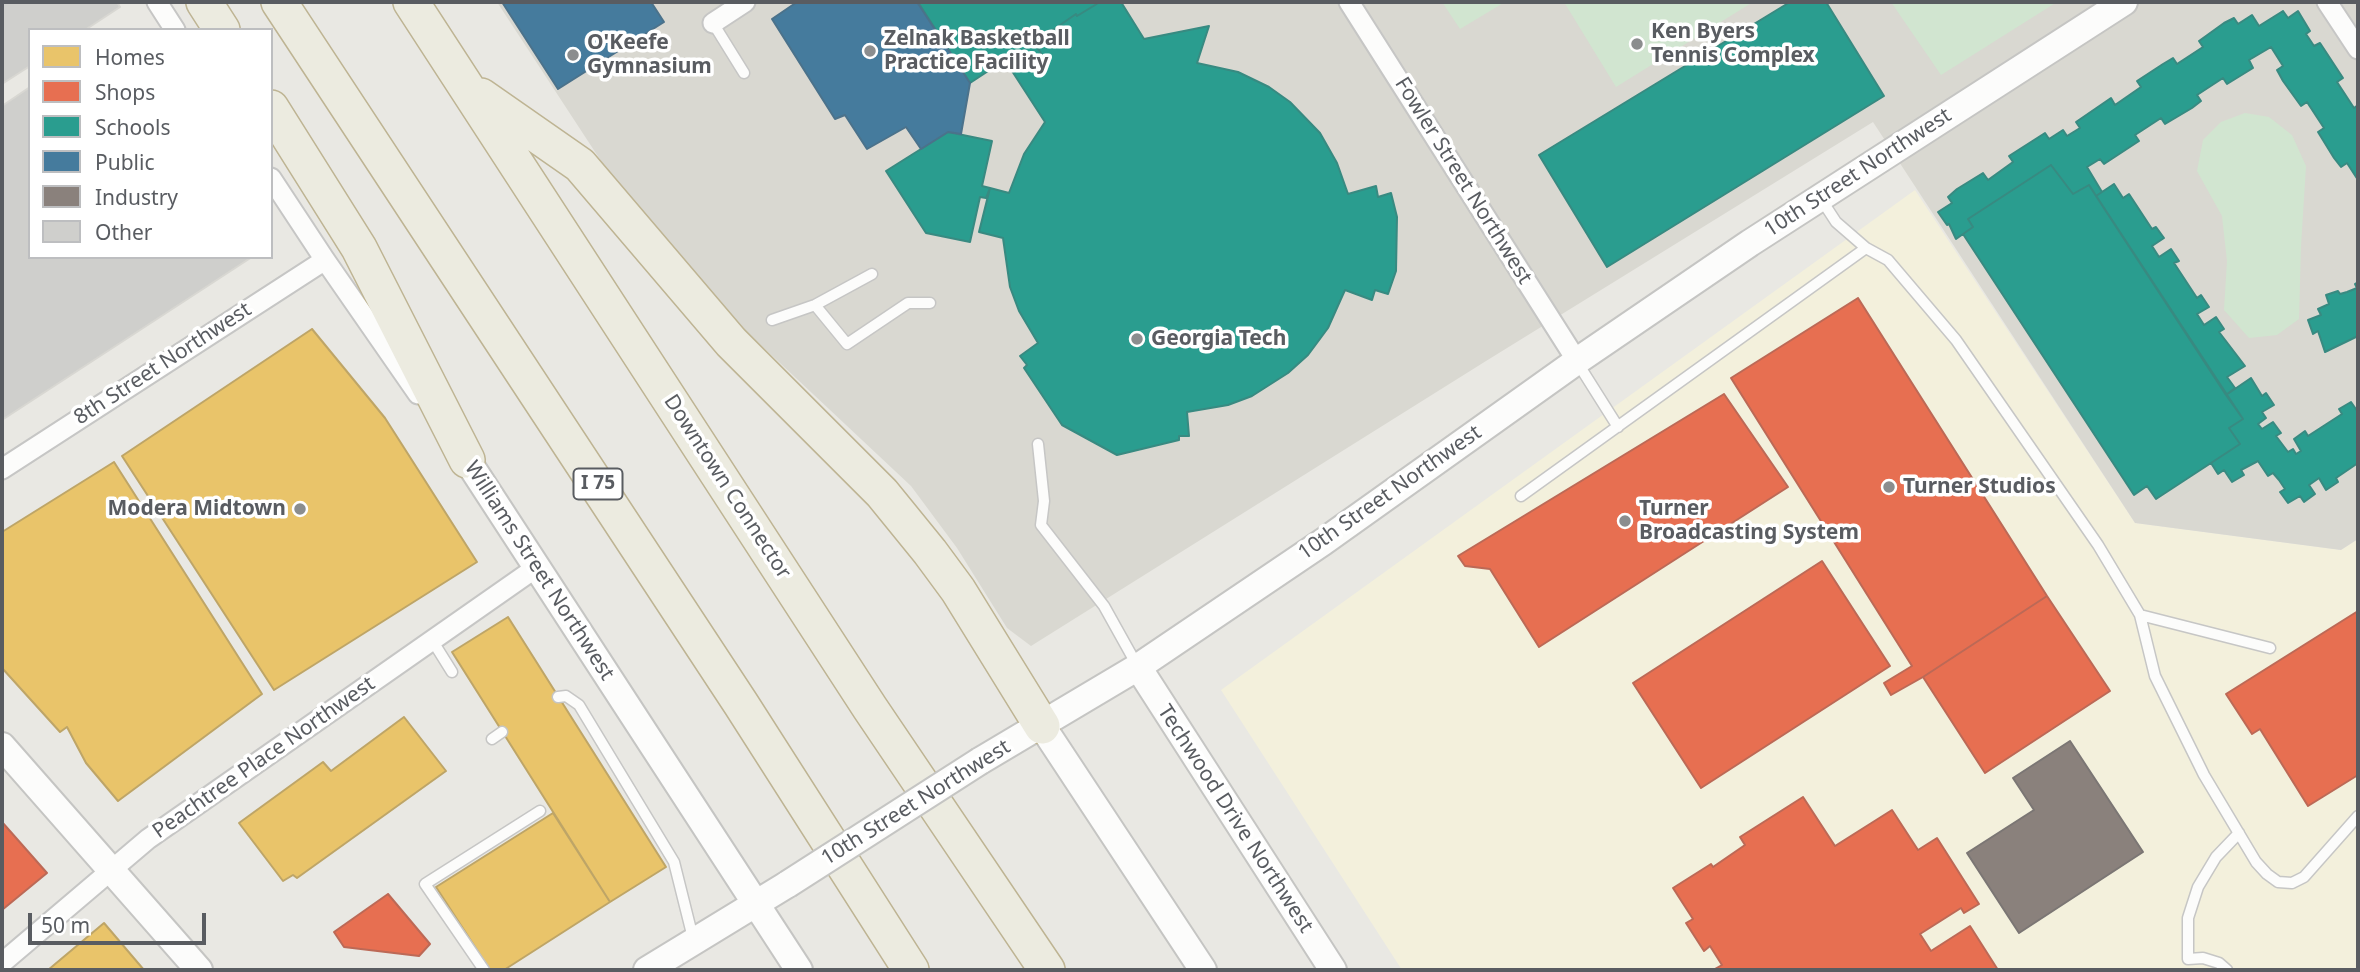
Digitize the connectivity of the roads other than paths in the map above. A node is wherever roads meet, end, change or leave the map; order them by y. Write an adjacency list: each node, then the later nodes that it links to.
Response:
1 (157, 2): 10 (street)
2 (204, 2): 11 (highway)
3 (279, 2): 52 (highway, I 75)
4 (411, 2): 14 (highway, Downtown Connector)
5 (745, 2): 9 (street)
6 (1349, 2): 24 (street, Fowler Street Northwest)
7 (2124, 2): 17 (main road, 10th Street Northwest)
8 (2327, 2): 12 (street)
9 (713, 23): 13 (lane)
10 (174, 28)
11 (221, 28)
12 (2358, 49)
13 (744, 73)
14 (465, 85): 37 (highway); 53 (highway, Downtown Connector)
15 (273, 111): 27 (highway)
16 (273, 181): 19 (street, Williams Street Northwest)
17 (1821, 198): 18 (lane); 24 (main road, 10th Street Northwest)
18 (1866, 247): 25 (lane); 31 (lane)
19 (325, 260): 27 (street, Williams Street Northwest); 28 (street, 8th Street Northwest)
20 (872, 274): 22 (lane)
21 (930, 303): 22 (lane)
22 (816, 305): 23 (lane)
23 (772, 320)
24 (1577, 361): 25 (lane); 34 (main road, 10th Street Northwest)
25 (1618, 427): 29 (lane)
26 (1038, 444): 34 (lane)
27 (467, 460): 30 (main road, Williams Street Northwest)
28 (2, 468)
29 (1521, 496)
30 (537, 567): 32 (street, Peachtree Place Northwest); 45 (main road, Williams Street Northwest)
31 (2140, 615): 33 (lane); 43 (lane)
32 (432, 640): 35 (lane); 44 (street, Peachtree Place Northwest)
33 (2270, 648)
34 (1138, 667): 37 (main road, 10th Street Northwest); 55 (main road, Techwood Drive Northwest)
35 (452, 672)
36 (558, 697): 46 (lane)
37 (1042, 726): 45 (main road, 10th Street Northwest, bridge); 54 (main road)
38 (502, 732): 39 (lane)
39 (492, 739)
40 (2, 746): 44 (main road)
41 (540, 811): 49 (lane)
42 (2358, 816): 43 (lane)
43 (2239, 833): 56 (lane)
44 (111, 870): 47 (street, Peachtree Place Northwest); 48 (main road)
45 (755, 903): 46 (main road, 10th Street Northwest); 51 (main road, Williams Street Northwest)
46 (694, 942): 50 (main road, 10th Street Northwest)
47 (2, 963)
48 (200, 970)
49 (484, 970)
50 (647, 970)
51 (799, 970)
52 (911, 970)
53 (1047, 970)
54 (1202, 970)
55 (1333, 970)
56 (2227, 970)

